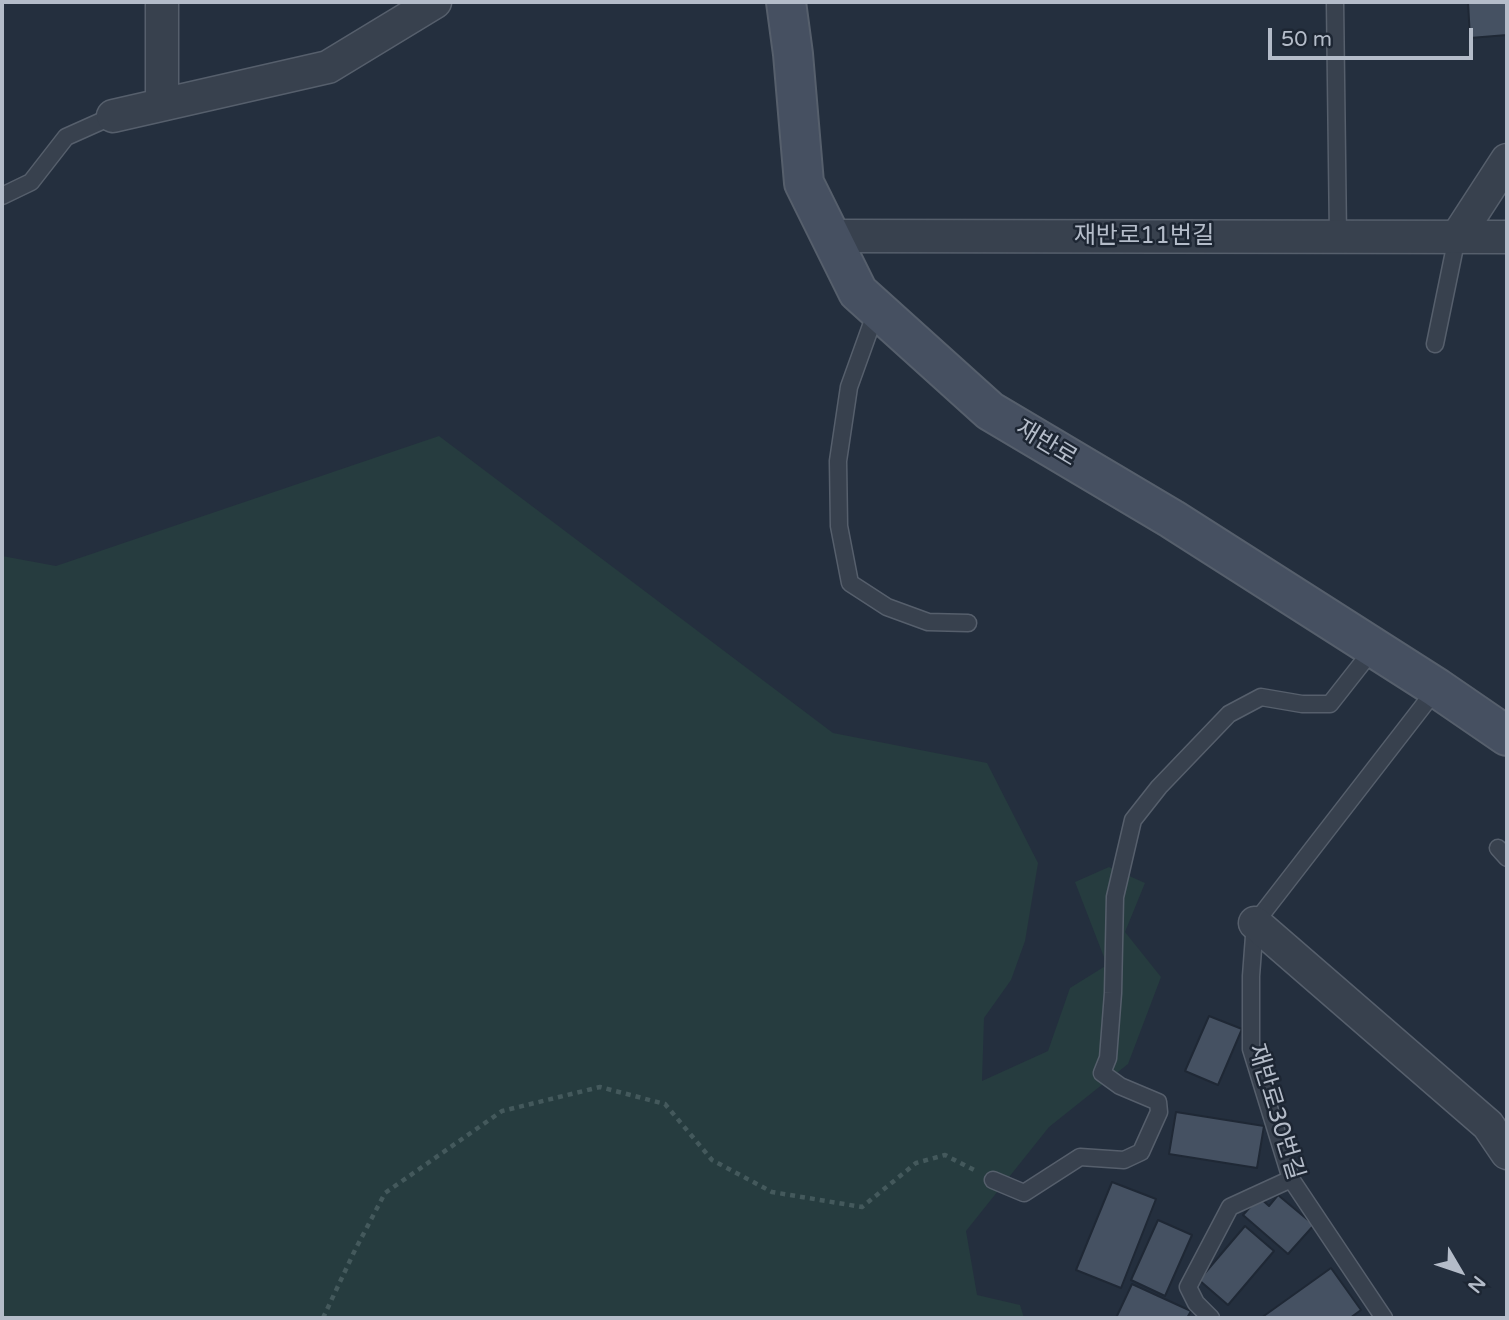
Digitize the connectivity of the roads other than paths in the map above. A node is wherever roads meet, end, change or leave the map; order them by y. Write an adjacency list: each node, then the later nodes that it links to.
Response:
1 (162, 2): 5 (street)
2 (435, 2): 5 (street)
3 (786, 2): 9 (main road, 재반로)
4 (1335, 2): 10 (lane)
5 (162, 104): 6 (street)
6 (113, 116): 8 (lane)
7 (1507, 160): 11 (street)
8 (2, 196)
9 (830, 236): 10 (street, 재반로11번길); 13 (main road, 재반로)
10 (1338, 237): 11 (street, 재반로11번길)
11 (1457, 237): 12 (street, 재반로11번길); 14 (lane)
12 (1507, 237)
13 (877, 309): 15 (lane); 16 (main road, 재반로)
14 (1435, 344)
15 (968, 622)
16 (1374, 648): 17 (main road, 재반로); 22 (lane)
17 (1437, 688): 18 (main road, 재반로); 19 (lane)
18 (1507, 736)
19 (1255, 923): 20 (street); 21 (lane, 재반로30번길)
20 (1507, 1153)
21 (1292, 1179): 23 (lane); 24 (lane, 재반로30번길)
22 (993, 1180)
23 (1210, 1318)
24 (1384, 1318)

